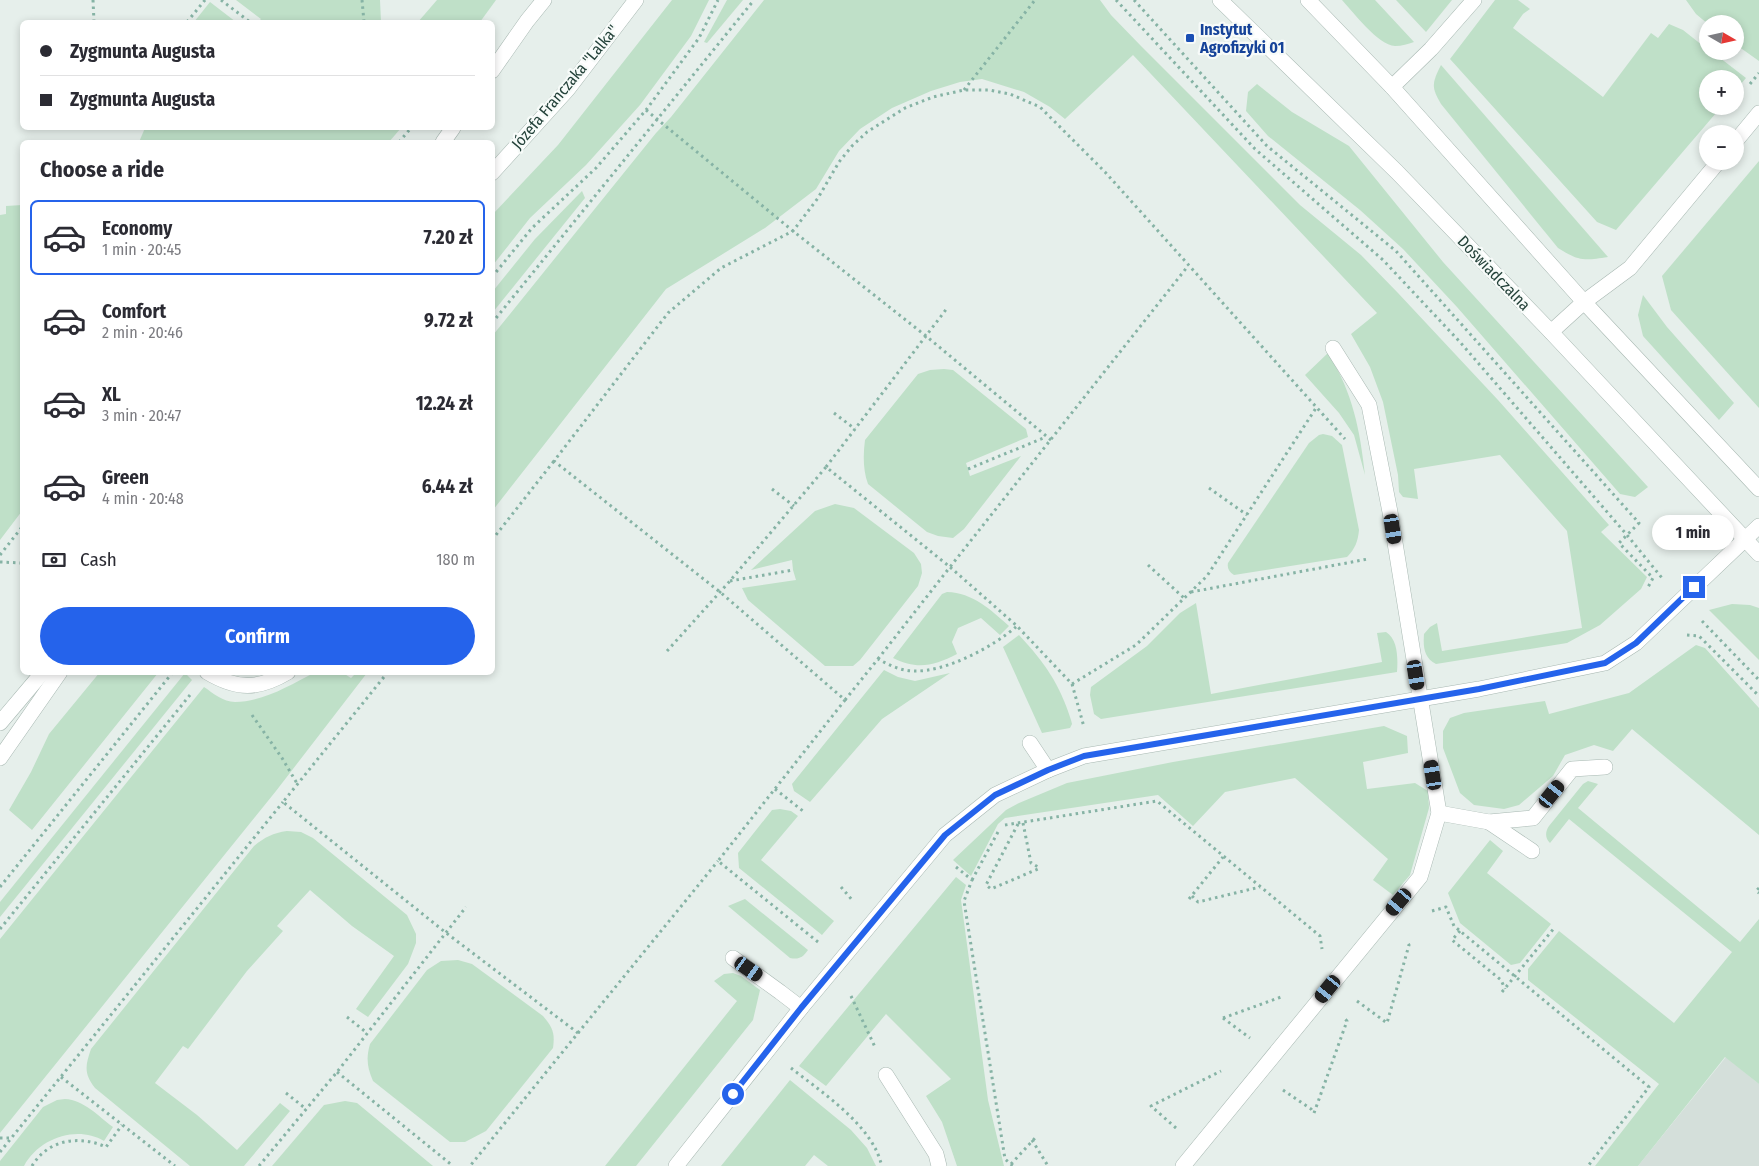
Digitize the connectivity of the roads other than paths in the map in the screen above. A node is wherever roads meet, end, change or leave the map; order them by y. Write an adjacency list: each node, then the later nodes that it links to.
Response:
1 (544, 0): 6 (street)
2 (636, 0): 12 (street, Józefa Franczaka "Lalka")
3 (1220, 0): 15 (street, Doświadczalna)
4 (1308, 0): 7 (street)
5 (1474, 0): 7 (street)
6 (495, 66)
7 (1392, 88): 14 (street)
8 (1759, 113): 10 (street)
9 (452, 130): 11 (street)
10 (1744, 131)
11 (445, 140)
12 (495, 170)
13 (1712, 170): 14 (street)
14 (1584, 302): 15 (street); 17 (street)
15 (1551, 332): 19 (street, Doświadczalna)
16 (1333, 348): 25 (street)
17 (1759, 488)
18 (1759, 526): 19 (street)
19 (1744, 539): 20 (street, Doświadczalna); 25 (street)
20 (1759, 554)
21 (40, 675): 26 (street)
22 (58, 675): 28 (street)
23 (211, 675): 24 (street)
24 (283, 675)
25 (1420, 700): 30 (street); 31 (street)
26 (0, 723)
27 (1030, 743): 30 (street)
28 (0, 758)
29 (1605, 767): 32 (street)
30 (1048, 770): 35 (street)
31 (1439, 812): 32 (street); 39 (street)
32 (1489, 822): 33 (street)
33 (1532, 851)
34 (733, 958): 35 (street)
35 (801, 1008): 37 (street)
36 (886, 1075): 38 (street)
37 (676, 1166)
38 (939, 1166)
39 (1183, 1166)

